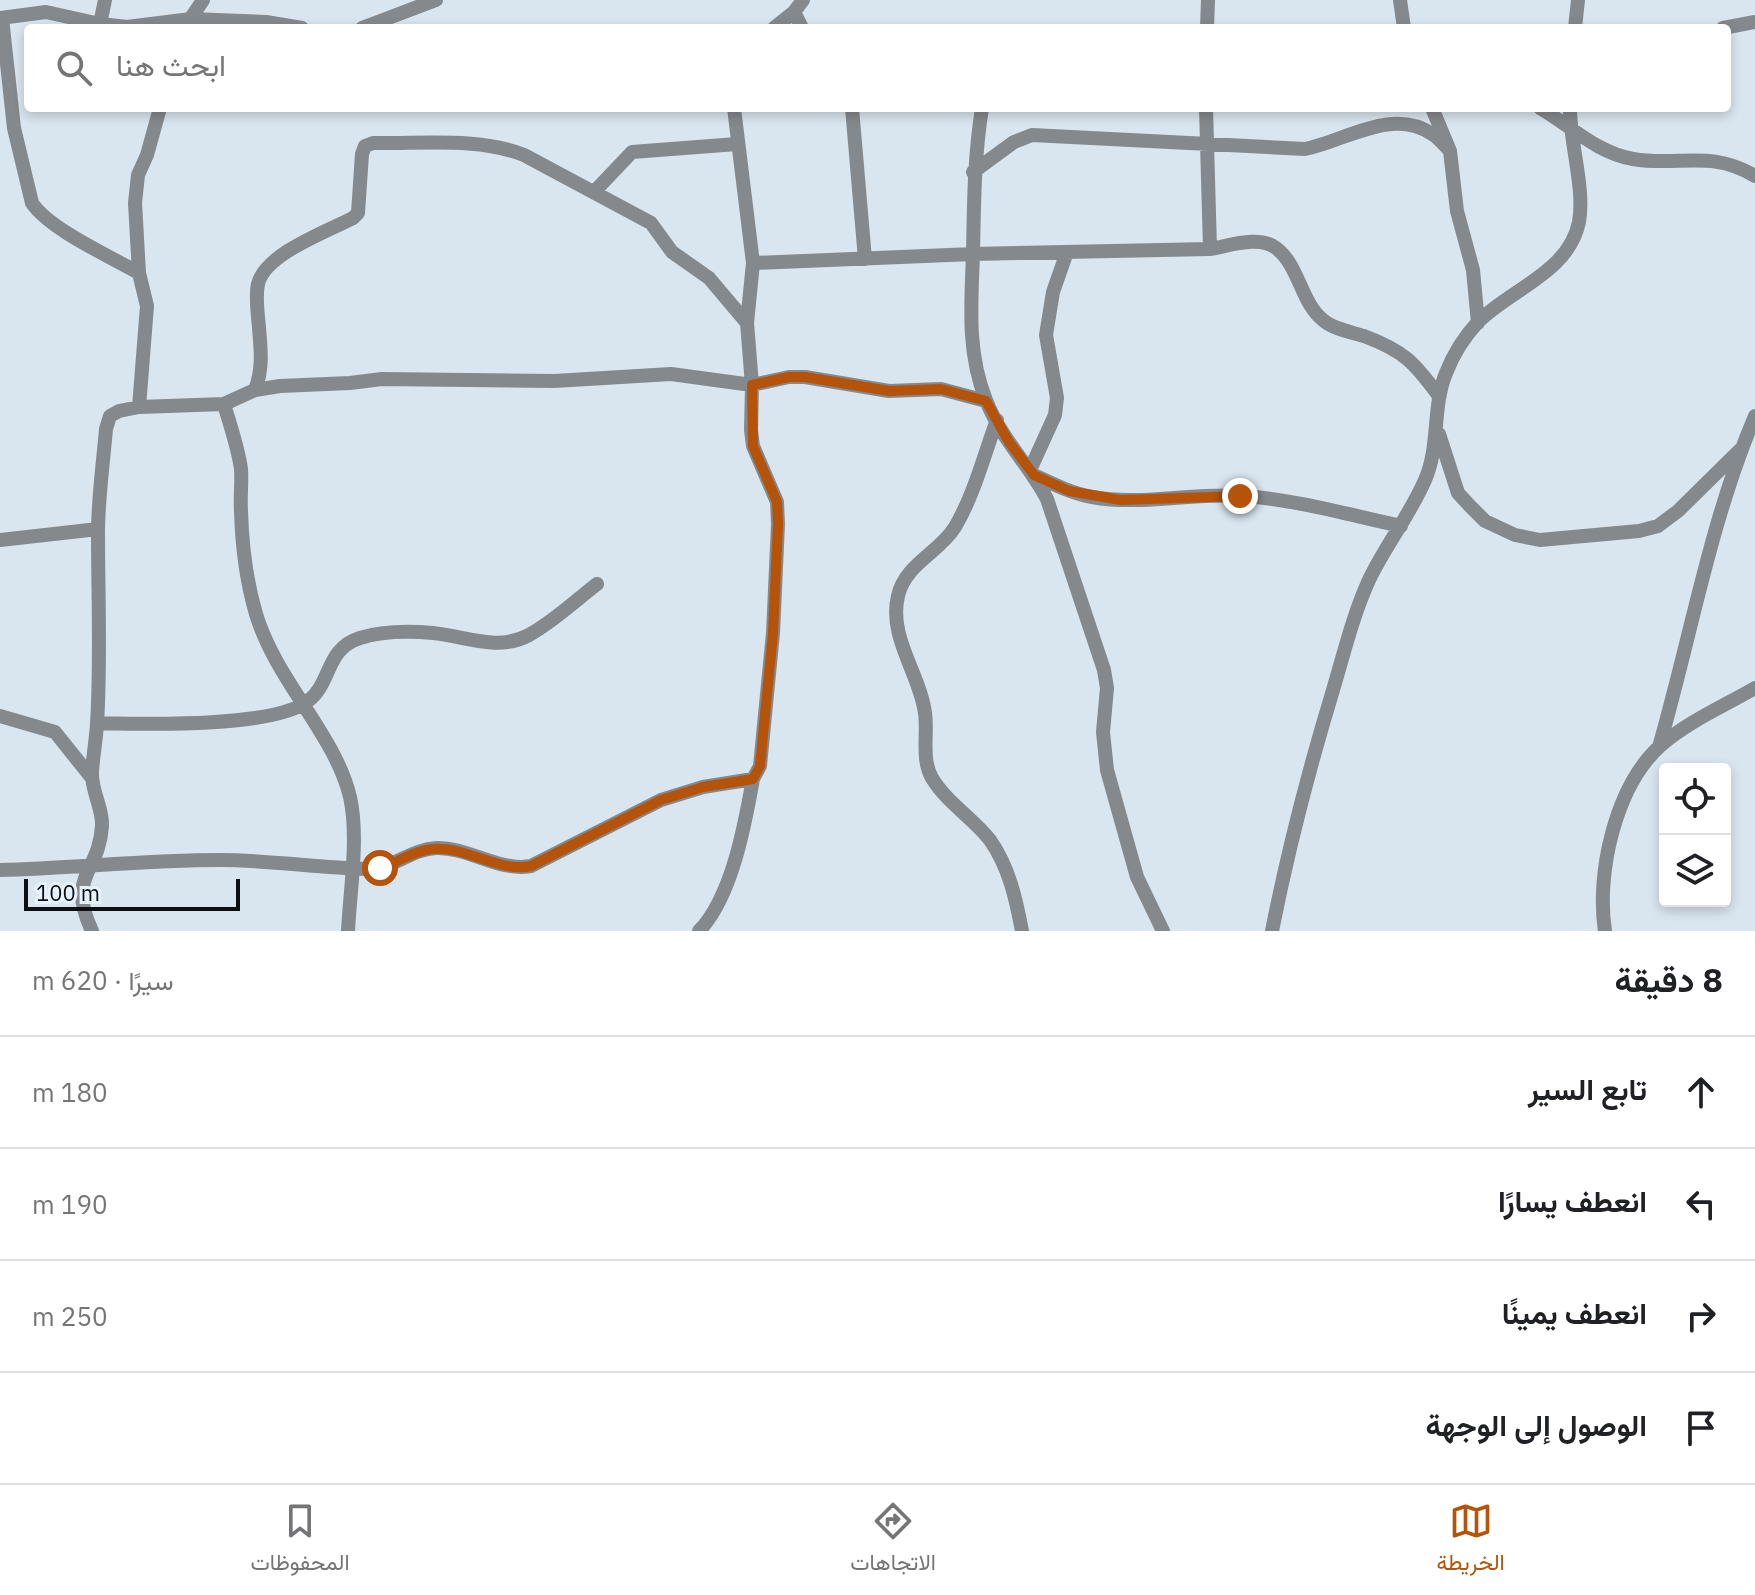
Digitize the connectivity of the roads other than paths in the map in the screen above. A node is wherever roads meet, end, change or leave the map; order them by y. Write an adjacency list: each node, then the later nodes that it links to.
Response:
1 (105, 0): 11 (street)
2 (203, 0): 12 (street)
3 (436, 0): 8 (street)
4 (1208, 0): 16 (street)
5 (1400, 0): 17 (street)
6 (1578, 0): 18 (street)
7 (799, 6): 15 (street)
8 (397, 7): 14 (street)
9 (1, 18): 11 (street); 40 (street)
10 (1755, 22): 19 (street)
11 (100, 24)
12 (188, 24): 13 (street)
13 (278, 24)
14 (369, 24)
15 (779, 24)
16 (1207, 24)
17 (1403, 24)
18 (1575, 24)
19 (1731, 26)
20 (159, 112): 40 (street)
21 (734, 112): 29 (street)
22 (852, 112): 38 (street)
23 (981, 112): 32 (street)
24 (1206, 112): 30 (street)
25 (1434, 112): 31 (street)
26 (1547, 112): 28 (street)
27 (1570, 112): 28 (street)
28 (1570, 125): 33 (street); 42 (street)
29 (737, 144): 34 (street); 39 (street)
30 (1205, 145): 31 (street); 32 (street); 35 (street)
31 (1450, 151): 42 (street)
32 (973, 172): 37 (street)
33 (1755, 176)
34 (594, 192): 41 (street); 44 (street)
35 (1210, 249): 36 (street); 45 (street)
36 (1067, 252): 37 (street); 53 (street)
37 (973, 254): 38 (street); 46 (street)
38 (865, 259): 39 (street)
39 (753, 263): 41 (street)
40 (139, 273): 48 (street)
41 (747, 323): 43 (street)
42 (1478, 323): 45 (street)
43 (752, 385): 44 (street); 46 (street); 64 (street)
44 (255, 390): 47 (street)
45 (1439, 396): 51 (street)
46 (986, 401): 50 (street)
47 (224, 404): 48 (street); 59 (street)
48 (139, 407): 55 (street)
49 (1755, 416): 52 (street)
50 (997, 420): 53 (street); 71 (street)
51 (1436, 426): 52 (street); 54 (street)
52 (1742, 448): 62 (street)
53 (1032, 473): 54 (street); 72 (street)
54 (1401, 526): 73 (street)
55 (98, 529): 56 (street); 61 (street)
56 (0, 540)
57 (597, 584): 59 (street)
58 (1755, 688): 62 (street)
59 (302, 706): 61 (street); 66 (street)
60 (0, 716): 63 (street)
61 (97, 723): 63 (street)
62 (1659, 747): 74 (street)
63 (91, 777): 65 (street)
64 (753, 779): 66 (street); 70 (street)
65 (88, 867): 66 (street); 67 (street); 68 (street)
66 (351, 868): 69 (street)
67 (0, 870)
68 (92, 931)
69 (348, 931)
70 (699, 931)
71 (1022, 931)
72 (1163, 931)
73 (1272, 931)
74 (1605, 931)

